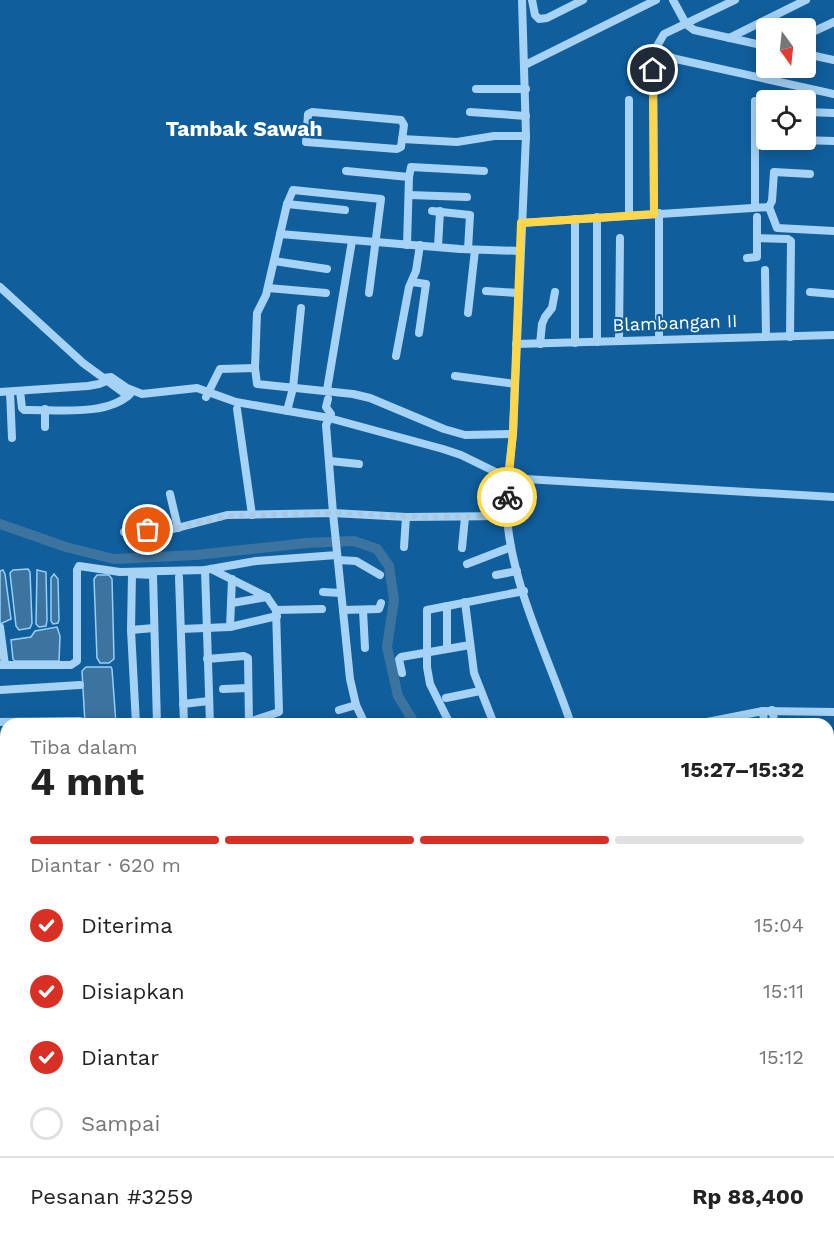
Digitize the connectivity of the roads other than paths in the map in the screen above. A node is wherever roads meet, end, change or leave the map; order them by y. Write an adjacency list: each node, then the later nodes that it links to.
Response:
1 (522, 0): 15 (street)
2 (532, 0): 3 (street)
3 (583, 0)
4 (656, 0): 15 (street)
5 (673, 0): 9 (street)
6 (735, 0): 9 (street)
7 (806, 0): 11 (street)
8 (834, 23): 10 (street)
9 (686, 24): 11 (street); 19 (street)
10 (816, 31)
11 (729, 39): 12 (street)
12 (756, 44)
13 (816, 56): 14 (street)
14 (834, 60)
15 (525, 65): 18 (street)
16 (653, 70): 41 (street)
17 (476, 89): 18 (street)
18 (526, 89): 25 (street)
19 (834, 94)
20 (629, 100): 42 (street)
21 (756, 106): 27 (street)
22 (470, 112): 25 (street)
23 (816, 112): 24 (street)
24 (834, 113)
25 (526, 116): 26 (street)
26 (526, 136): 28 (street); 46 (street)
27 (755, 137): 38 (street)
28 (402, 139): 28 (street)
29 (816, 140): 30 (street)
30 (834, 141)
31 (346, 171): 34 (street)
32 (484, 171): 34 (street)
33 (810, 174): 39 (street)
34 (409, 177): 35 (street)
35 (409, 195): 36 (street); 53 (street)
36 (467, 197)
37 (287, 204): 40 (street); 48 (street); 52 (street)
38 (755, 207): 39 (street); 41 (street)
39 (769, 207): 47 (street)
40 (345, 210)
41 (656, 214): 42 (street); 78 (street)
42 (629, 215): 43 (street)
43 (597, 218): 45 (street); 80 (street)
44 (757, 218): 50 (street)
45 (575, 219): 46 (street); 81 (street)
46 (526, 222): 57 (street)
47 (834, 231)
48 (280, 234): 51 (street); 59 (street)
49 (620, 238): 79 (street)
50 (757, 238): 58 (street); 77 (street)
51 (352, 241): 52 (street); 95 (street)
52 (376, 243): 53 (street); 69 (street)
53 (407, 245): 54 (street)
54 (420, 245): 55 (street); 62 (street)
55 (438, 247): 56 (street); 56 (street)
56 (472, 249): 57 (street); 73 (street)
57 (520, 251): 70 (street)
58 (747, 258)
59 (274, 261): 60 (street); 64 (street)
60 (327, 269)
61 (765, 270): 76 (street)
62 (412, 282): 74 (street); 84 (street)
63 (0, 287): 87 (street)
64 (268, 288): 68 (street); 85 (street)
65 (486, 291): 70 (street)
66 (555, 292): 83 (street)
67 (810, 292): 71 (street)
68 (326, 293)
69 (369, 293)
70 (518, 293): 82 (street)
71 (834, 294)
72 (301, 308): 89 (street)
73 (468, 313)
74 (419, 333)
75 (834, 335): 77 (street, Blambangan II)
76 (766, 337): 77 (street, Blambangan II); 78 (street, Blambangan II)
77 (790, 337)
78 (659, 340): 79 (street, Blambangan II)
79 (619, 341): 80 (street, Blambangan II)
80 (597, 342): 81 (street, Blambangan II)
81 (575, 343): 83 (street, Blambangan II)
82 (521, 344): 83 (street, Blambangan II); 88 (street)
83 (540, 344)
84 (396, 356)
85 (255, 368): 89 (street); 94 (street)
86 (455, 376): 88 (street)
87 (108, 379): 90 (street); 93 (street)
88 (515, 384): 101 (street)
89 (293, 388): 95 (street); 98 (street)
90 (20, 391): 92 (street); 96 (street)
91 (0, 392): 92 (street)
92 (10, 392): 102 (street)
93 (130, 394): 94 (street); 96 (street)
94 (207, 394): 98 (street)
95 (328, 395): 99 (street); 101 (street)
96 (45, 410): 100 (street)
97 (237, 410): 109 (street)
98 (287, 411): 99 (street)
99 (329, 418): 103 (street); 105 (street)
100 (45, 427)
101 (513, 434): 105 (street)
102 (12, 438)
103 (330, 461): 104 (street); 108 (street)
104 (359, 464)
105 (508, 478): 107 (street); 110 (street)
106 (170, 494): 113 (street)
107 (834, 497)
108 (333, 513): 109 (street); 111 (street); 118 (street)
109 (252, 515): 113 (street)
110 (507, 516): 112 (street); 116 (street)
111 (406, 517): 112 (street); 115 (street)
112 (465, 517): 117 (street)
113 (178, 528): 114 (street)
114 (124, 532)
115 (404, 547)
116 (511, 547): 119 (street); 121 (street)
117 (462, 548)
118 (338, 555): 120 (street); 123 (street); 128 (street)
119 (467, 564)
120 (208, 569): 125 (street); 141 (street); 149 (street)
121 (517, 571): 122 (street); 126 (street)
122 (496, 575)
123 (380, 576)
124 (179, 577): 142 (street)
125 (232, 579): 129 (street); 131 (street)
126 (524, 591): 130 (street); 172 (street)
127 (323, 592): 128 (street)
128 (342, 593): 135 (street)
129 (267, 597): 131 (street); 137 (street)
130 (465, 602): 133 (street); 144 (street)
131 (232, 603): 139 (street)
132 (381, 603): 136 (street)
133 (447, 606): 146 (street); 147 (street)
134 (322, 609): 137 (street)
135 (343, 610): 136 (street); 159 (street)
136 (363, 610): 145 (street)
137 (277, 613): 139 (street); 168 (street)
138 (0, 627): 149 (street)
139 (230, 627): 141 (street)
140 (154, 628): 143 (street); 143 (street); 164 (street)
141 (207, 628): 142 (street); 148 (street)
142 (181, 629): 158 (street)
143 (131, 630): 163 (street)
144 (470, 645): 146 (street); 155 (street)
145 (365, 648)
146 (447, 648): 147 (street)
147 (426, 653): 150 (street); 170 (street)
148 (207, 659): 152 (street); 157 (street)
149 (3, 665)
150 (402, 673)
151 (80, 685): 154 (street)
152 (248, 688): 153 (street); 167 (street)
153 (223, 689)
154 (0, 690)
155 (480, 691): 156 (street); 171 (street)
156 (446, 698)
157 (209, 701): 158 (street); 166 (street)
158 (183, 704): 165 (street)
159 (356, 705): 160 (street); 169 (street)
160 (339, 710)
161 (768, 710): 162 (street); 173 (street); 174 (street); 175 (street)
162 (834, 712)
163 (136, 718)
164 (157, 718)
165 (184, 718)
166 (210, 718)
167 (247, 718)
168 (262, 718)
169 (362, 718)
170 (447, 718)
171 (491, 718)
172 (569, 718)
173 (727, 718)
174 (766, 718)
175 (772, 718)

